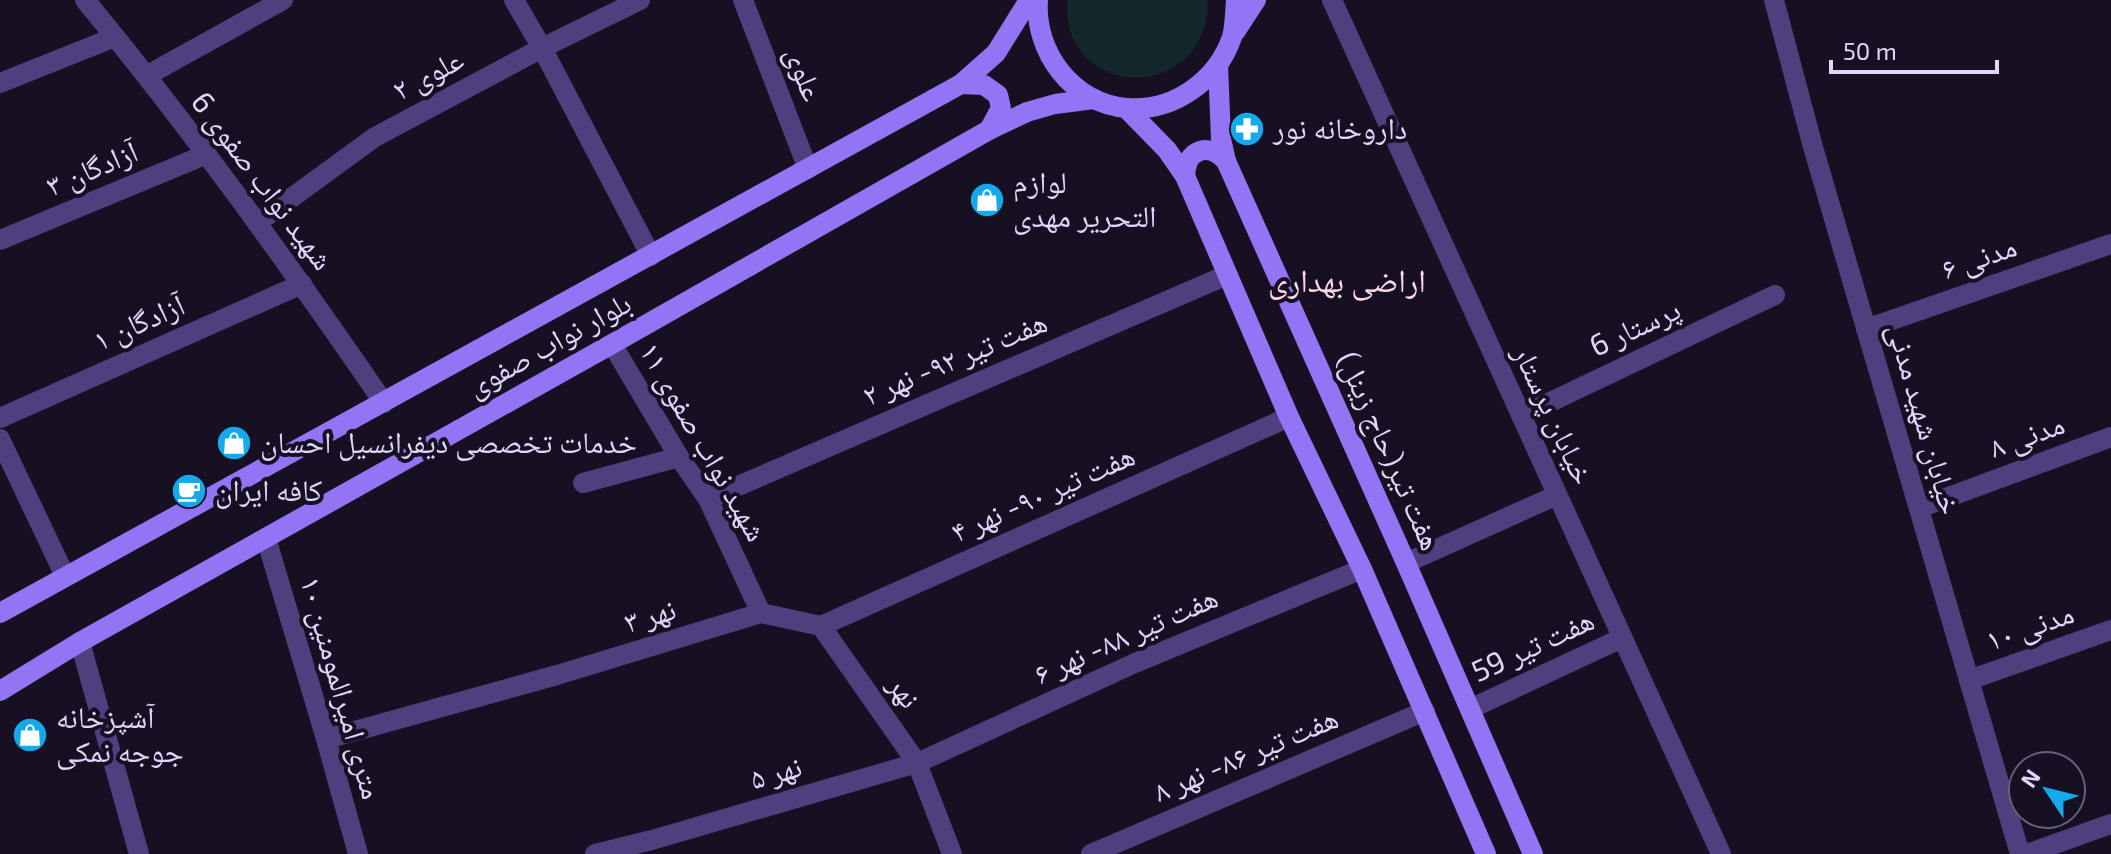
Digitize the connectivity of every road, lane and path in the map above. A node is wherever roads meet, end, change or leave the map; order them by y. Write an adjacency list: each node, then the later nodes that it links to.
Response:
1 (85, 0): 13 (street, شهید نواب صفوی 6)
2 (283, 0): 16 (street)
3 (514, 0): 14 (street)
4 (640, 0): 14 (street, علوی ۲)
5 (743, 0): 24 (street, علوی)
6 (1029, 0): 18 (main road, بلوار نواب صفوی)
7 (1038, 0): 19 (main road)
8 (1236, 0): 12 (main road)
9 (1256, 0): 12 (main road)
10 (1332, 0): 36 (street, خیابان پرستار)
11 (1774, 0): 33 (street, خیابان شهید مدنی)
12 (1232, 35): 15 (main road)
13 (115, 37): 16 (street, شهید نواب صفوی 6); 17 (street)
14 (542, 48): 26 (street, علوی ۲); 29 (street)
15 (1218, 65): 20 (main road); 23 (main road, هفت تیر(حاج زینل))
16 (146, 76): 22 (street, شهید نواب صفوی 6)
17 (0, 83)
18 (961, 84): 21 (main road); 24 (main road, بلوار نواب صفوی)
19 (1094, 99): 20 (main road); 21 (main road, بلوار نواب صفوی)
20 (1126, 108): 25 (main road)
21 (989, 130): 34 (main road, بلوار نواب صفوی)
22 (207, 154): 26 (street, شهید نواب صفوی 6); 27 (street, آزادگان ۳)
23 (1226, 161): 25 (main road); 47 (main road, هفت تیر(حاج زینل))
24 (808, 169): 29 (main road, بلوار نواب صفوی)
25 (1185, 176): 30 (main road)
26 (257, 223): 31 (street, شهید نواب صفوی 6)
27 (0, 240)
28 (2111, 244): 33 (street, مدنی ۶)
29 (651, 256): 35 (main road, بلوار نواب صفوی)
30 (1227, 275): 37 (main road); 44 (street, هفت تیر ۹۲- نهر ۲)
31 (302, 284): 35 (street, شهید نواب صفوی 6); 38 (street, آزادگان ۱)
32 (1775, 295): 36 (street, پرستار 6)
33 (1866, 329): 45 (street, خیابان شهید مدنی)
34 (612, 344): 41 (street, شهید نواب صفوی ۱۱); 46 (main road, بلوار نواب صفوی)
35 (384, 403): 49 (main road, بلوار نواب صفوی)
36 (1521, 416): 43 (street, خیابان پرستار)
37 (1289, 417): 48 (main road); 52 (street, هفت تیر ۹۰- نهر ۴)
38 (0, 418)
39 (2111, 437): 45 (street, مدنی ۸)
40 (0, 439): 49 (street)
41 (679, 457): 42 (street); 44 (street, شهید نواب صفوی ۱۱)
42 (583, 483)
43 (1557, 495): 47 (street); 54 (street, خیابان پرستار)
44 (708, 499): 51 (street, شهید نواب صفوی ۱۱)
45 (1919, 508): 56 (street, خیابان شهید مدنی)
46 (266, 538): 55 (main road, بلوار نواب صفوی); 60 (street, ۱۰ متری امیرالمومنین)
47 (1406, 563): 58 (main road, هفت تیر(حاج زینل))
48 (1362, 569): 59 (main road); 61 (street, هفت تیر ۸۸- نهر ۶)
49 (65, 576): 50 (main road, بلوار نواب صفوی)
50 (0, 613)
51 (761, 613): 52 (street); 60 (street, نهر ۳)
52 (821, 626): 61 (street, نهر)
53 (2111, 630): 56 (street, مدنی ۱۰)
54 (1622, 638): 58 (street, هفت تیر 59); 70 (street, خیابان پرستار)
55 (80, 642): 57 (main road, بلوار نواب صفوی); 63 (street)
56 (1969, 680): 71 (street, خیابان شهید مدنی)
57 (0, 691)
58 (1470, 709): 69 (main road, هفت تیر(حاج زینل))
59 (1425, 711): 67 (street, هفت تیر ۸۶- نهر ۸); 68 (main road)
60 (326, 739): 64 (street, ۱۰ متری امیرالمومنین)
61 (917, 763): 65 (street, نهر ۵); 66 (street, نهر)
62 (2111, 824): 72 (street)
63 (139, 854)
64 (358, 854)
65 (595, 854)
66 (952, 854)
67 (1091, 854)
68 (1486, 854)
69 (1533, 854)
70 (1721, 854)
71 (2020, 854)
72 (2027, 854)

